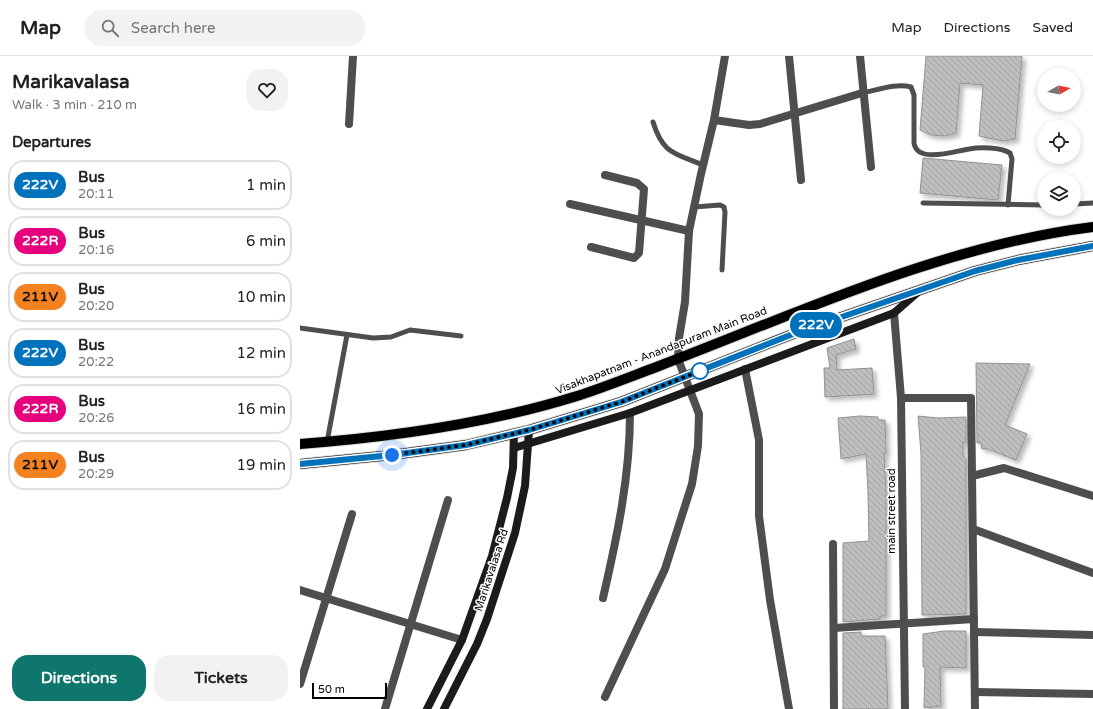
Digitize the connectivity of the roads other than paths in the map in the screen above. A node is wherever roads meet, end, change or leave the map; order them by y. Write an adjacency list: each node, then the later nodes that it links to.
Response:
1 (353, 56): 9 (street)
2 (725, 56): 7 (street)
3 (789, 56): 6 (street)
4 (860, 56): 5 (street)
5 (862, 93): 6 (street); 11 (street); 19 (lane)
6 (795, 113): 7 (street); 13 (street)
7 (714, 120): 10 (street)
8 (653, 122): 10 (lane)
9 (349, 124)
10 (703, 165): 20 (street)
11 (870, 167)
12 (605, 175): 21 (street)
13 (801, 180)
14 (923, 203): 19 (lane)
15 (1093, 203): 17 (lane)
16 (570, 204): 21 (street)
17 (1081, 204)
18 (1037, 205): 19 (lane)
19 (1008, 206)
20 (694, 207): 23 (street); 26 (lane)
21 (642, 221): 23 (street); 25 (street)
22 (1093, 227): 32 (main road, Visakhapatnam - Anandapuram Main Road)
23 (689, 231): 32 (street)
24 (1093, 246): 27 (main road)
25 (591, 247)
26 (722, 270)
27 (923, 287): 28 (street); 34 (main road)
28 (894, 313): 33 (street); 36 (street, main street road)
29 (300, 328): 30 (lane)
30 (347, 335): 31 (lane); 40 (lane)
31 (461, 336)
32 (678, 359): 34 (street); 40 (main road, Visakhapatnam - Anandapuram Main Road)
33 (745, 369): 35 (street); 69 (street)
34 (684, 378): 35 (street); 38 (main road)
35 (689, 391): 37 (street); 65 (street)
36 (901, 398): 45 (street); 57 (street, main street road)
37 (630, 413): 42 (street); 54 (street)
38 (529, 430): 39 (main road); 42 (street, Marikavalasa Rd)
39 (514, 433): 43 (street, Marikavalasa Rd); 44 (main road)
40 (327, 442): 41 (main road, Visakhapatnam - Anandapuram Main Road)
41 (300, 444)
42 (529, 444): 43 (street); 68 (street, Marikavalasa Rd)
43 (514, 448): 61 (street, Marikavalasa Rd)
44 (300, 464)
45 (972, 476): 46 (street); 49 (street)
46 (1093, 496)
47 (448, 500): 56 (street)
48 (352, 514): 53 (street)
49 (973, 530): 51 (street); 55 (street)
50 (833, 544): 58 (street)
51 (1093, 573)
52 (300, 590): 53 (street)
53 (326, 597): 56 (street); 62 (street)
54 (604, 598)
55 (974, 619): 57 (street); 59 (street)
56 (411, 624): 61 (street); 66 (street)
57 (904, 624): 58 (street); 71 (street, main street road)
58 (834, 628): 70 (street)
59 (974, 632): 60 (street); 63 (street)
60 (1093, 635)
61 (462, 640): 67 (street, Marikavalasa Rd)
62 (300, 684)
63 (975, 692): 64 (street); 72 (street)
64 (1093, 694)
65 (605, 697)
66 (385, 709)
67 (427, 709)
68 (444, 709)
69 (789, 709)
70 (834, 709)
71 (904, 709)
72 (975, 709)

